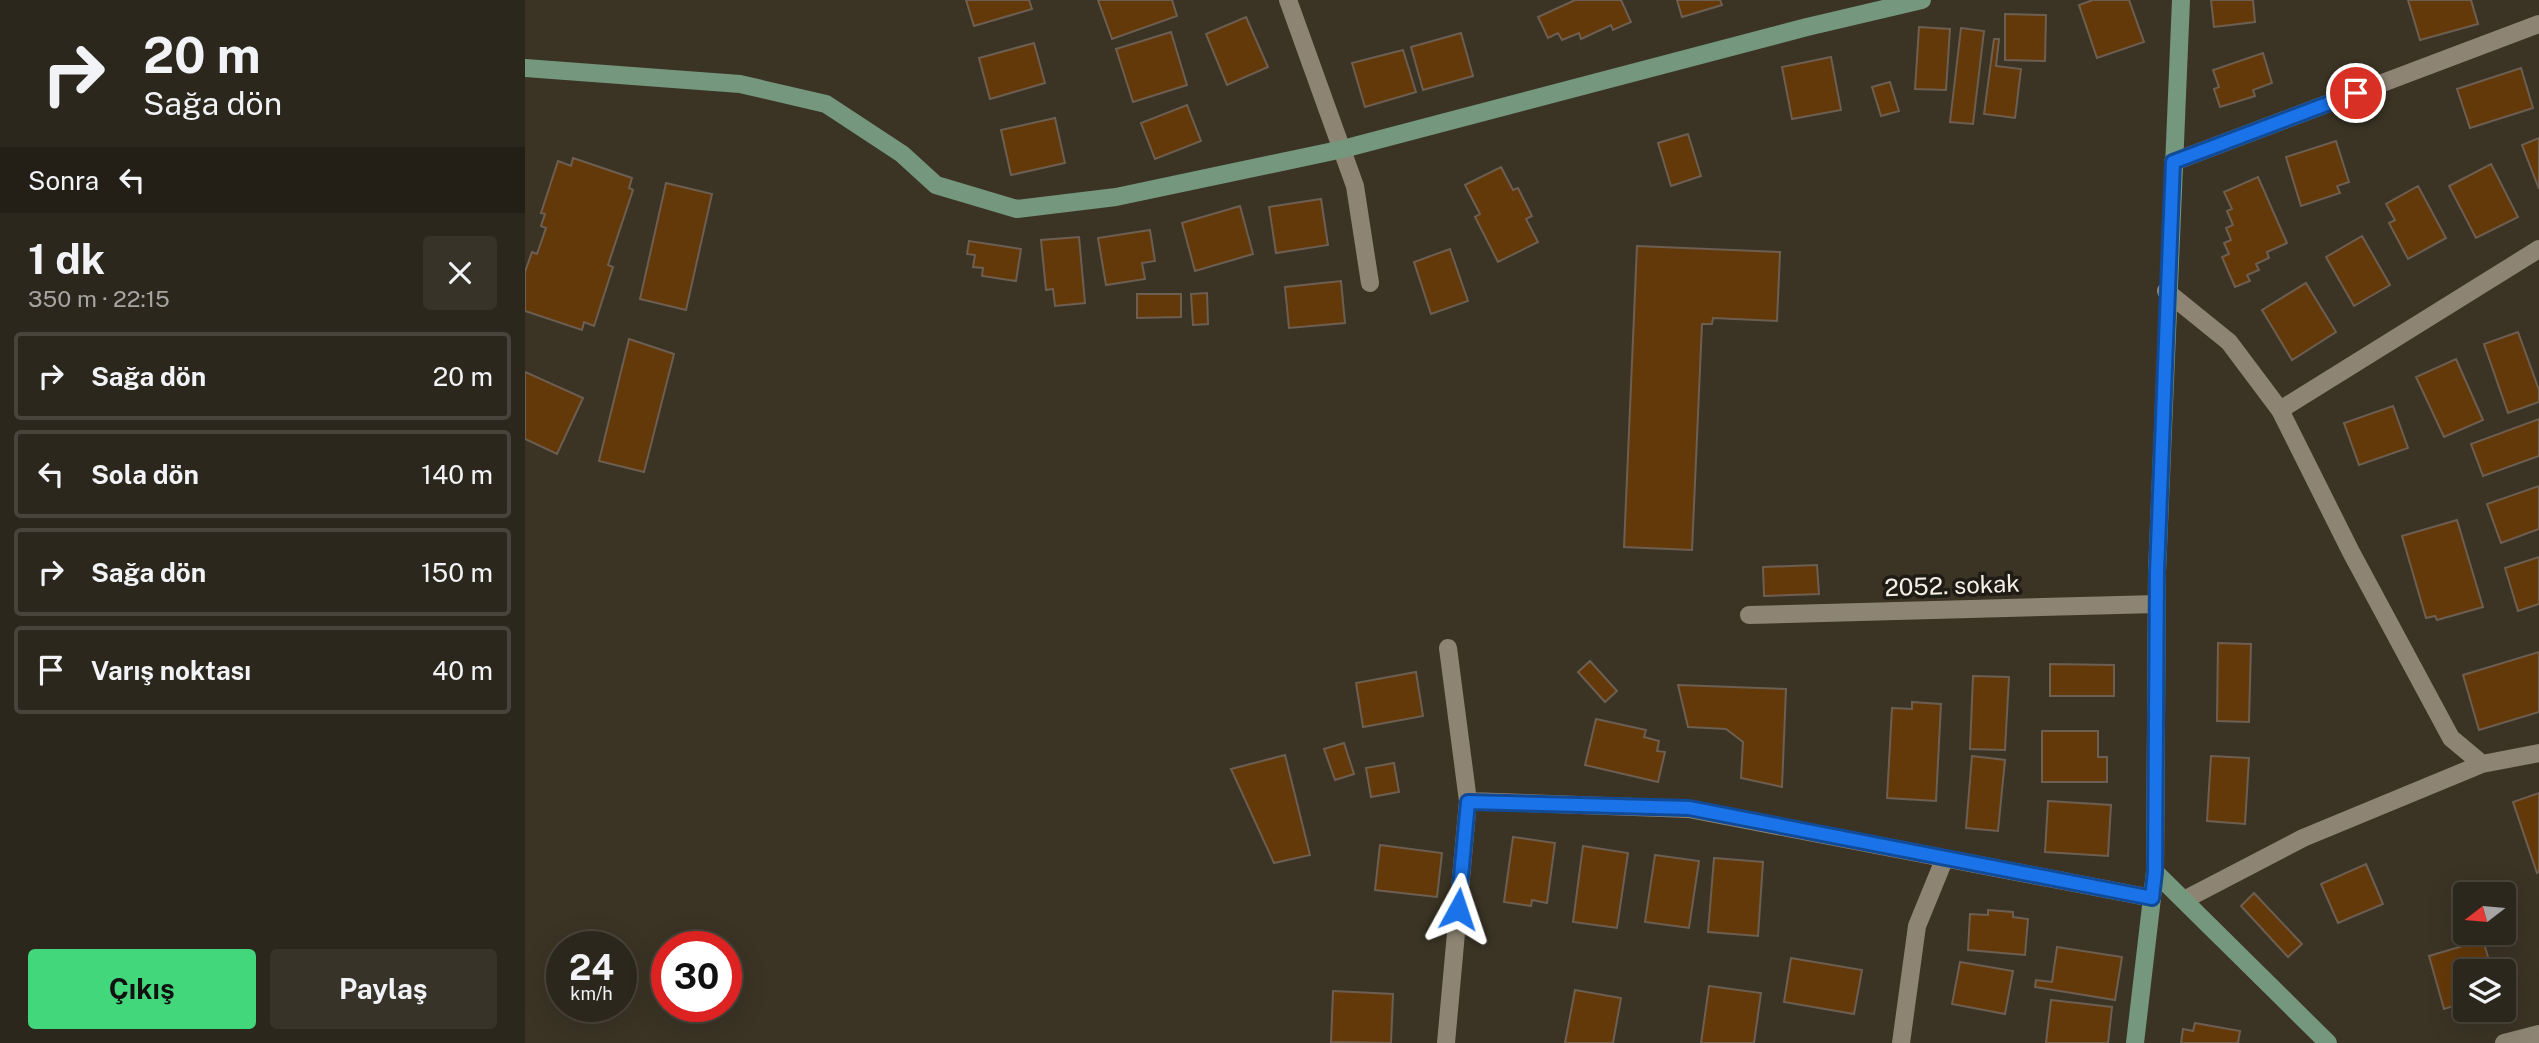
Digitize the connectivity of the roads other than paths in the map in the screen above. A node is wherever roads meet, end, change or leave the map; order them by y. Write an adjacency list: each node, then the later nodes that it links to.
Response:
1 (1288, 0): 6 (street)
2 (1922, 0): 6 (street)
3 (2181, 0): 7 (street)
4 (2539, 24): 7 (street)
5 (525, 68): 6 (street)
6 (1343, 149): 9 (street)
7 (2173, 162): 10 (street)
8 (2539, 249): 11 (street)
9 (1370, 283)
10 (2166, 291): 11 (street); 12 (street)
11 (2280, 410): 16 (street)
12 (2157, 604): 13 (street, 2052. sokak); 19 (street)
13 (1749, 615)
14 (1448, 648): 17 (street)
15 (2539, 753): 16 (street)
16 (2482, 764): 21 (street)
17 (1468, 802): 18 (street); 23 (street)
18 (1944, 860): 20 (street); 24 (street)
19 (2155, 872): 20 (street); 21 (street)
20 (2152, 898): 25 (street)
21 (2183, 900): 26 (street)
22 (2539, 1034): 27 (street)
23 (1446, 1043)
24 (1901, 1043)
25 (2135, 1043)
26 (2328, 1043)
27 (2504, 1043)

